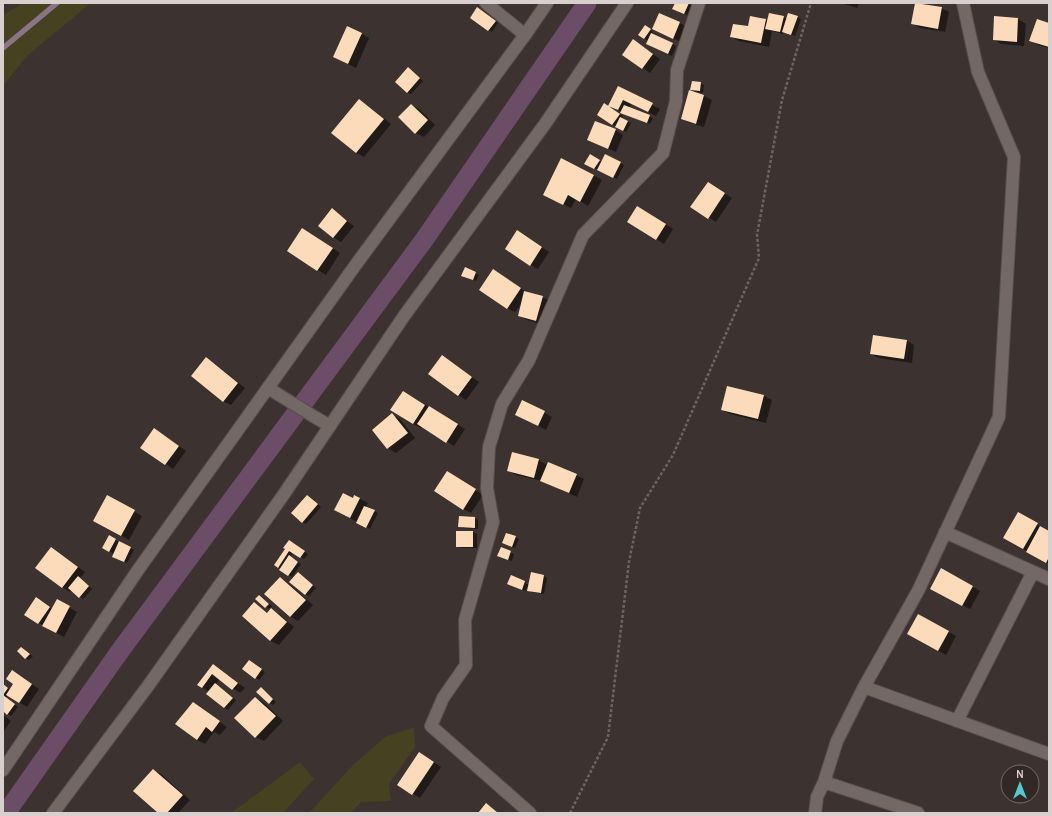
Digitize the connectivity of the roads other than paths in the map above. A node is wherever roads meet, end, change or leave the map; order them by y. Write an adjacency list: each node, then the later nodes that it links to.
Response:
1 (486, 3): 6 (street)
2 (547, 3): 6 (street)
3 (627, 3): 8 (street)
4 (699, 3): 18 (street)
5 (963, 3): 9 (street)
6 (525, 34): 7 (street)
7 (268, 388): 8 (street); 15 (street)
8 (330, 426): 17 (street)
9 (944, 532): 10 (street); 12 (street)
10 (1033, 572): 11 (street); 13 (street)
11 (1049, 579)
12 (864, 687): 13 (street); 16 (street)
13 (957, 721): 14 (street)
14 (1049, 754)
15 (3, 770)
16 (824, 782): 19 (street); 20 (street)
17 (54, 813)
18 (530, 813)
19 (816, 813)
20 (918, 813)

